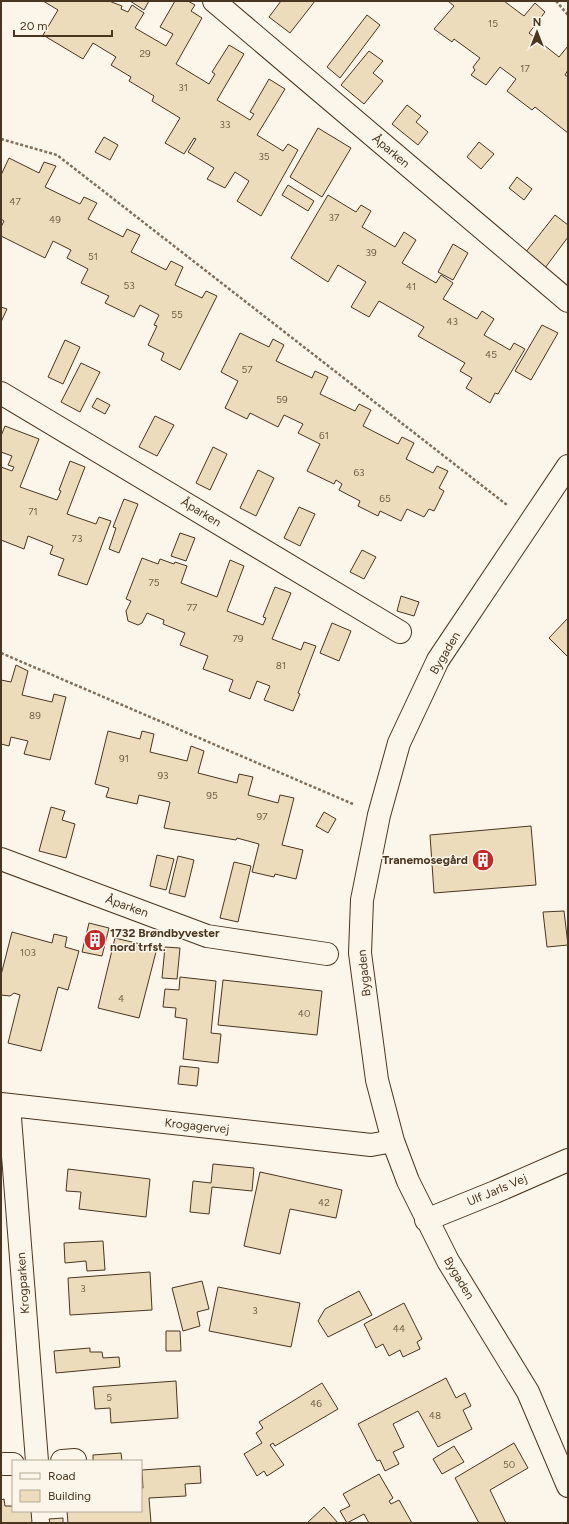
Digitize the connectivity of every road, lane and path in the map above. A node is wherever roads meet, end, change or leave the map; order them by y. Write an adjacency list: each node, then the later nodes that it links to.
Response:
1 (214, 1): 5 (street, Åparken)
2 (556, 1): 3 (path)
3 (568, 14)
4 (1, 139): 8 (path)
5 (568, 301)
6 (1, 393): 9 (street, Åparken)
7 (568, 466): 8 (street, Bygaden)
8 (530, 522): 11 (street, Bygaden)
9 (400, 632)
10 (1, 653): 11 (path)
11 (379, 815): 15 (street, Bygaden)
12 (1, 859): 13 (street, Åparken)
13 (327, 954)
14 (5, 1105): 15 (street, Krogagervej); 18 (street, Krogparken)
15 (393, 1141): 17 (street, Bygaden)
16 (568, 1160): 17 (street, Ulf Jarls Vej)
17 (426, 1220): 19 (street, Bygaden)
18 (37, 1460)
19 (568, 1486)

